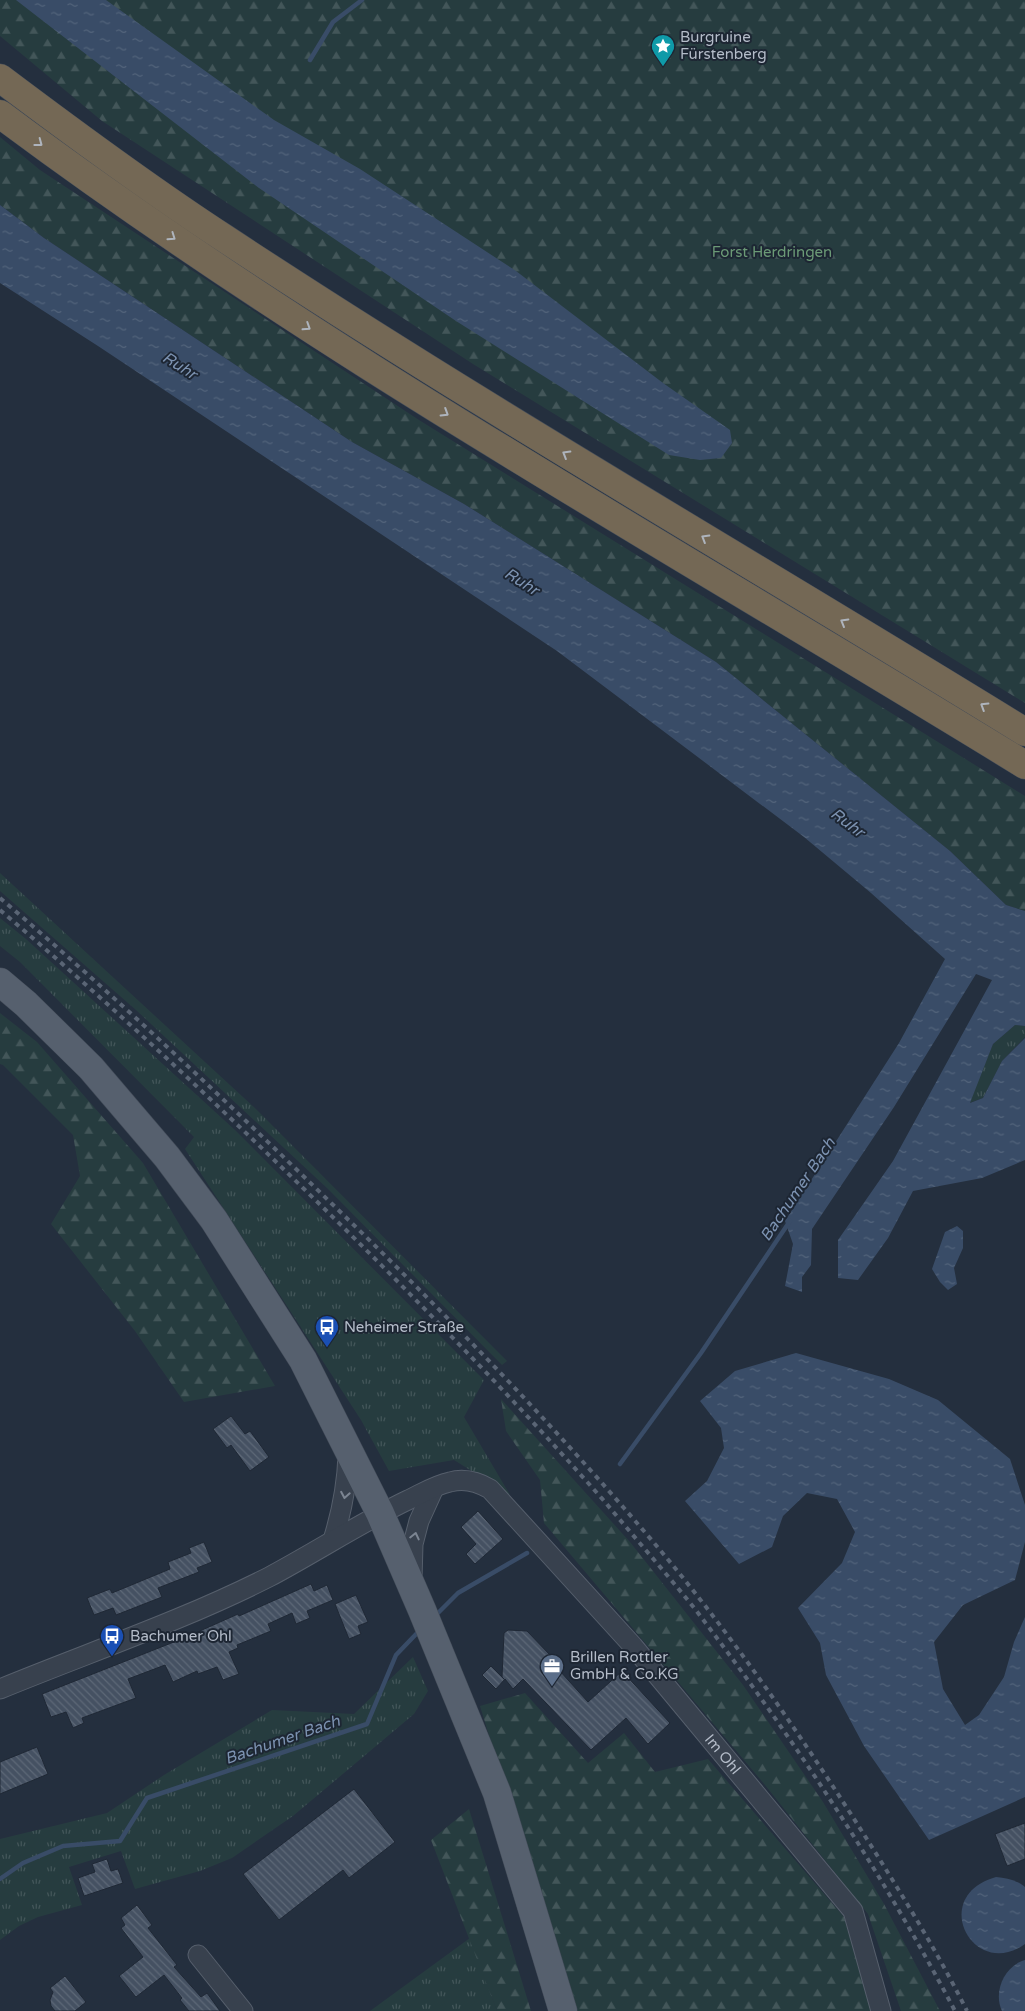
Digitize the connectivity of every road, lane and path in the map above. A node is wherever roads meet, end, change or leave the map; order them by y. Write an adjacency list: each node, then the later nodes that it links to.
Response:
1 (0, 78): 3 (highway, one-way to 1)
2 (0, 114): 4 (highway, one-way to 4)
3 (1025, 732)
4 (1025, 765)
5 (0, 982): 6 (main road)
6 (349, 1450): 8 (main road); 9 (street, one-way to 9)
7 (434, 1488): 8 (street); 10 (street, one-way to 7); 15 (street, Im Ohl)
8 (380, 1513): 9 (street); 10 (main road)
9 (333, 1540): 11 (street)
10 (411, 1584): 14 (main road)
11 (0, 1689)
12 (198, 1955): 13 (street)
13 (243, 2011)
14 (563, 2011)
15 (881, 2011)

